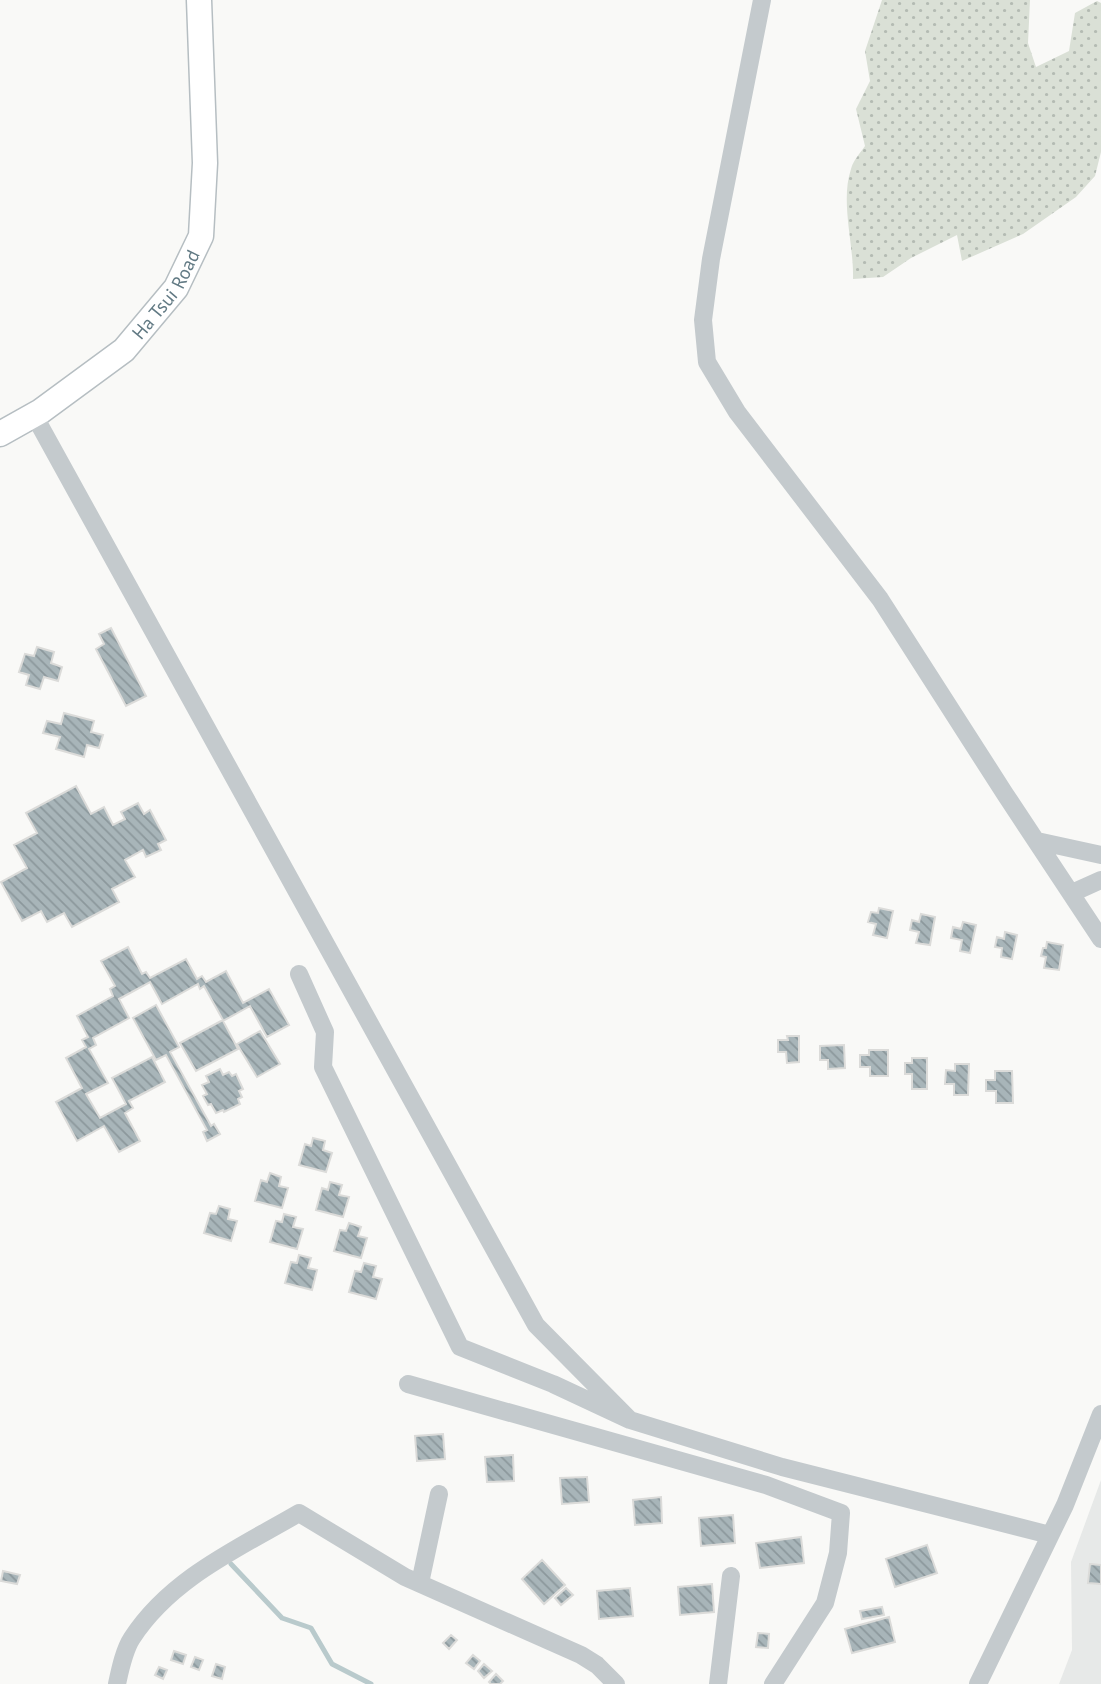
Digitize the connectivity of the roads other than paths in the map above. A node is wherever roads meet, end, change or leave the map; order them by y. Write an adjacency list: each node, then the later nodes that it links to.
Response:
1 (200, 0): 3 (street, Ha Tsui Road)
2 (762, 0): 5 (street)
3 (34, 415): 4 (street, Ha Tsui Road); 13 (street)
4 (0, 434)
5 (1037, 841): 6 (street); 8 (street)
6 (1101, 855)
7 (1101, 880): 8 (street)
8 (1072, 893): 9 (street)
9 (1101, 939)
10 (299, 974): 13 (street)
11 (408, 1384): 21 (street)
12 (1101, 1414): 15 (street)
13 (630, 1420): 15 (street)
14 (439, 1494): 17 (street)
15 (1050, 1535): 22 (street)
16 (731, 1576): 20 (street)
17 (420, 1583): 18 (street); 19 (street)
18 (117, 1684)
19 (616, 1684)
20 (718, 1684)
21 (773, 1684)
22 (978, 1684)

